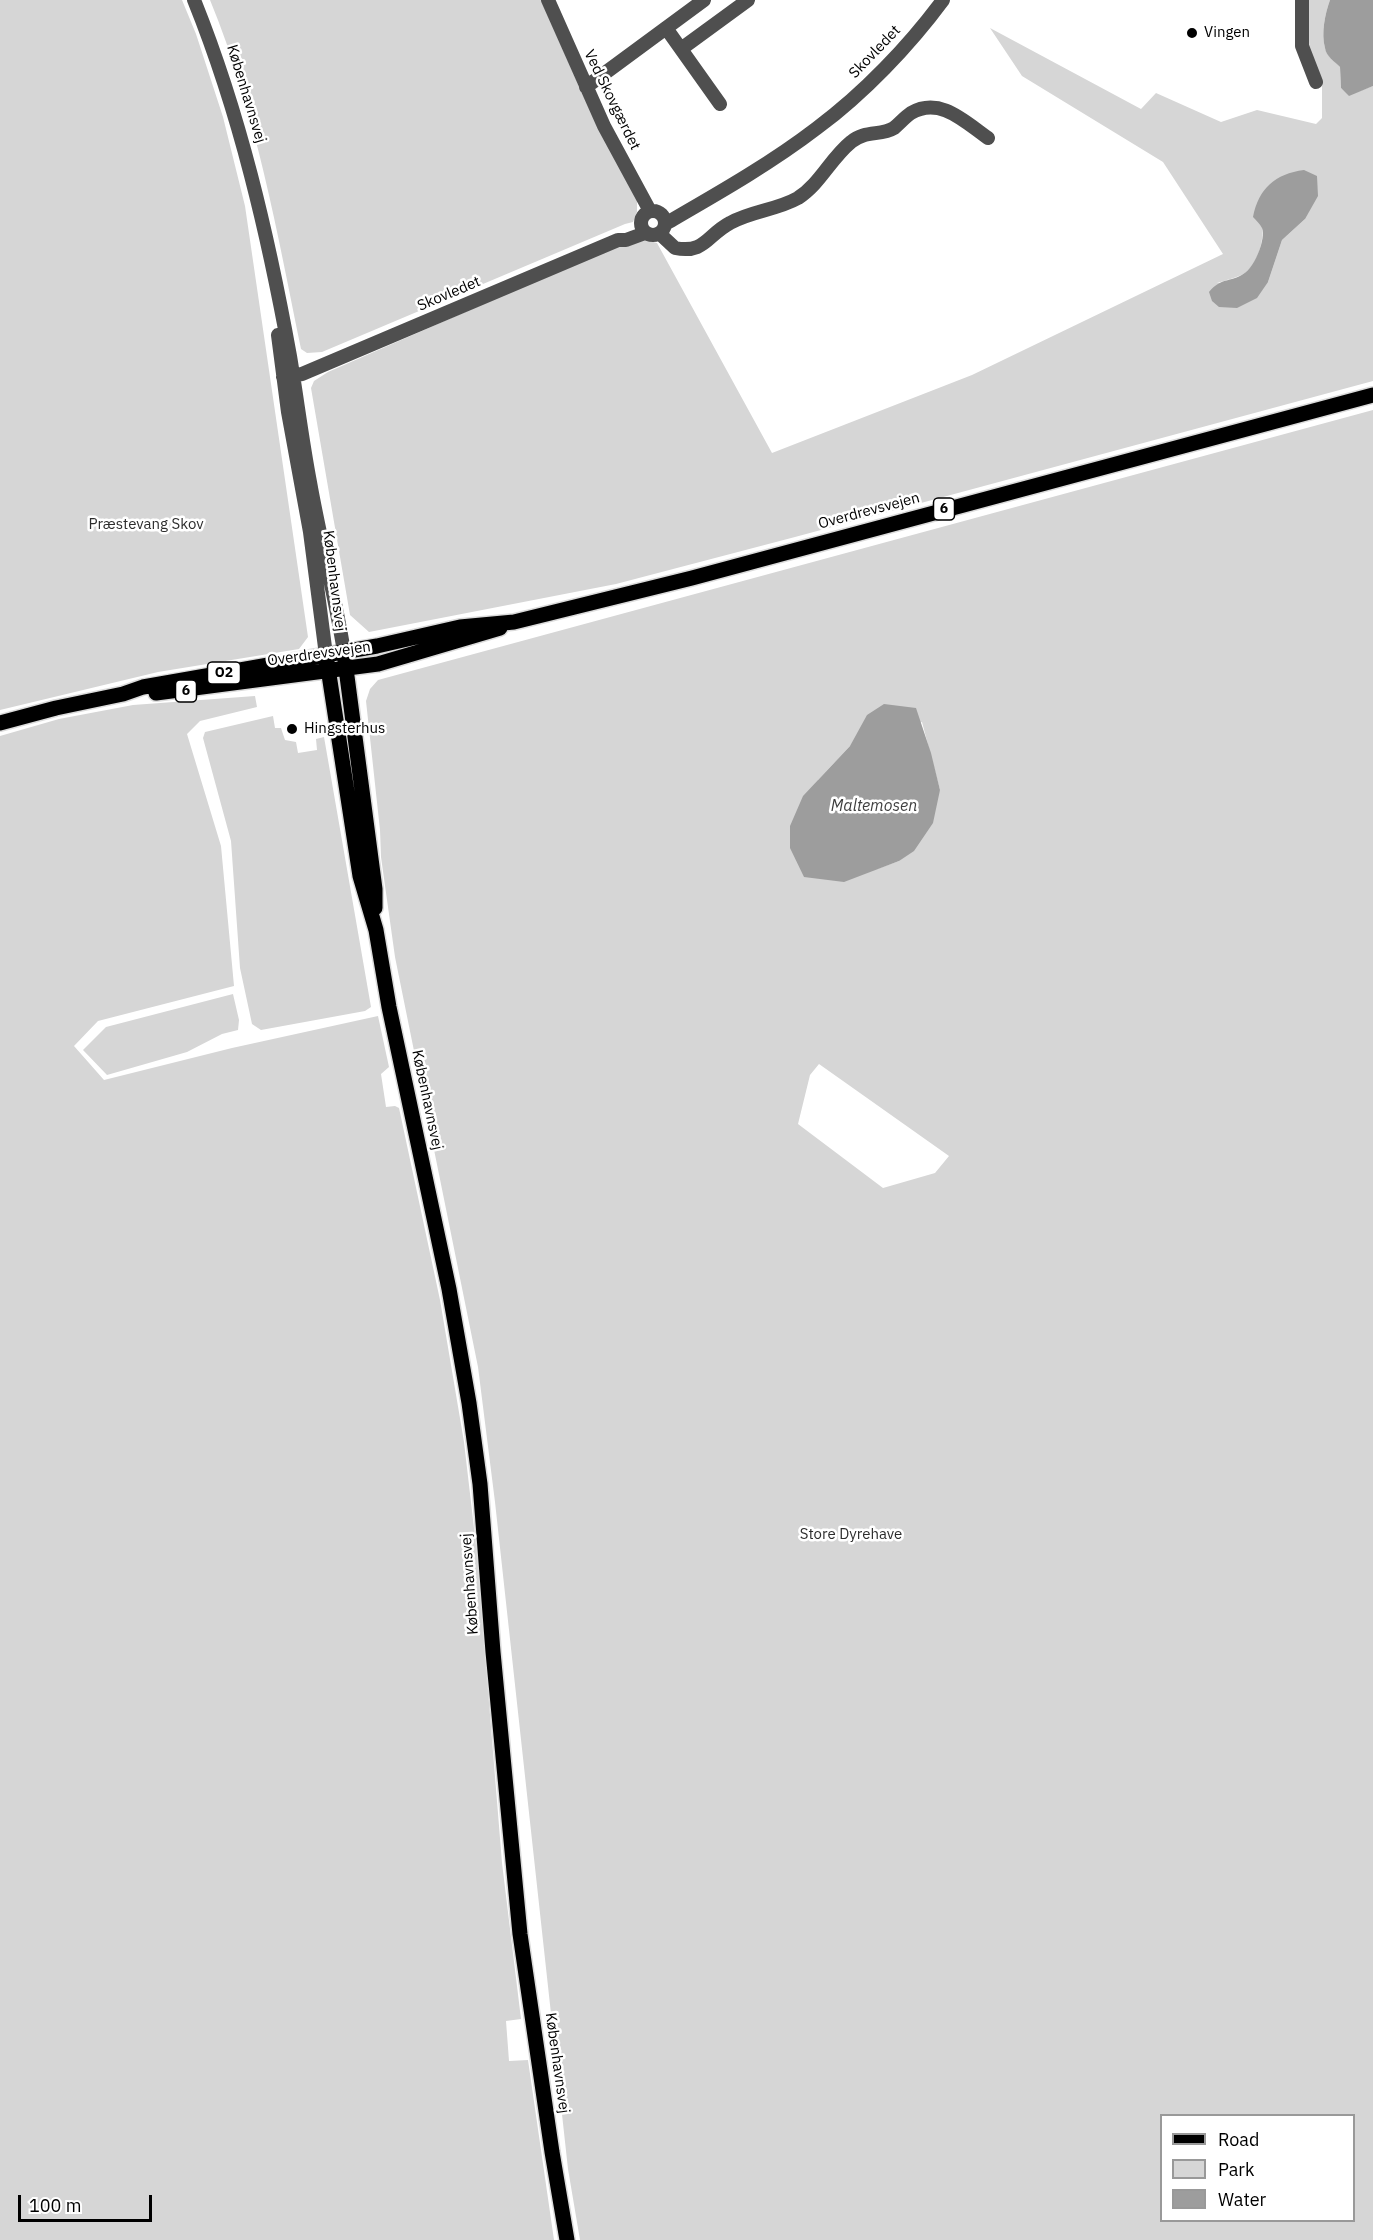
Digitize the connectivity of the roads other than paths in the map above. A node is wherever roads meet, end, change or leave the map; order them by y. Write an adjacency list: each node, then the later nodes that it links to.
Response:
1 (194, 0): 15 (street, Københavnsvej)
2 (548, 0): 10 (street, Ved Skovgærdet)
3 (704, 0): 7 (street)
4 (748, 0): 8 (street)
5 (943, 0): 13 (street, Skovledet)
6 (1302, 0): 9 (street)
7 (666, 28): 8 (street); 10 (street)
8 (681, 49): 11 (street)
9 (1316, 82)
10 (586, 87): 13 (street, Ved Skovgærdet)
11 (720, 104)
12 (987, 138): 13 (street)
13 (659, 221): 14 (street); 14 (street)
14 (643, 229): 15 (street, Skovledet)
15 (288, 376): 18 (street, Københavnsvej); 19 (street, Københavnsvej)
16 (1373, 395): 17 (main road, Overdrevsvejen / 6)
17 (514, 622): 18 (main road, Overdrevsvejen); 20 (main road, Overdrevsvejen / 6)
18 (344, 652): 19 (main road, Overdrevsvejen / O2); 20 (main road, Københavnsvej)
19 (326, 655): 21 (main road, Københavnsvej); 22 (main road, Overdrevsvejen / O2)
20 (347, 669): 21 (main road, Overdrevsvejen / 6); 24 (main road, Københavnsvej)
21 (328, 672): 22 (main road, Overdrevsvejen / 6); 24 (main road, Københavnsvej)
22 (123, 694): 23 (main road, Overdrevsvejen / 6)
23 (0, 723)
24 (376, 930): 25 (main road, Københavnsvej)
25 (567, 2240)

